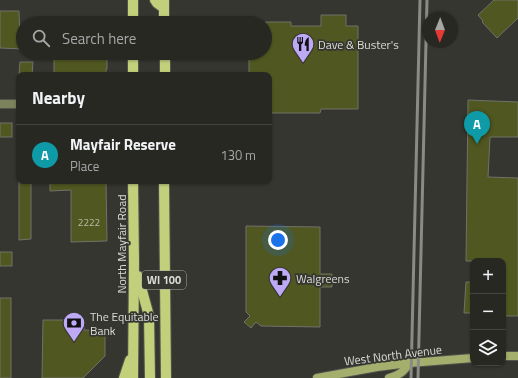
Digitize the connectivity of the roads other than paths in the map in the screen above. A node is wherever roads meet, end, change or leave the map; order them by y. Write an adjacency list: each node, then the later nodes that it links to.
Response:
1 (133, 0): 4 (main road)
2 (155, 0): 3 (main road)
3 (164, 4): 5 (main road)
4 (133, 16)
5 (164, 16)
6 (133, 60): 8 (main road)
7 (164, 60): 9 (main road)
8 (133, 72)
9 (165, 72)
10 (0, 104): 11 (street)
11 (16, 104)
12 (133, 184): 14 (main road, North Mayfair Road / WI 100)
13 (164, 184): 18 (main road, WI 100)
14 (134, 262): 15 (main road, North Mayfair Road / WI 100); 24 (main road)
15 (133, 351): 22 (main road); 23 (main road, North Mayfair Road / WI 100)
16 (506, 356): 17 (main road)
17 (518, 356)
18 (166, 358): 25 (main road, WI 100); 26 (main road)
19 (470, 358): 20 (main road, West North Avenue)
20 (409, 363): 21 (main road, West North Avenue); 28 (main road)
21 (348, 375): 27 (main road, West North Avenue)
22 (124, 378)
23 (133, 378)
24 (150, 378)
25 (166, 378)
26 (175, 378)
27 (317, 378)
28 (389, 378)

